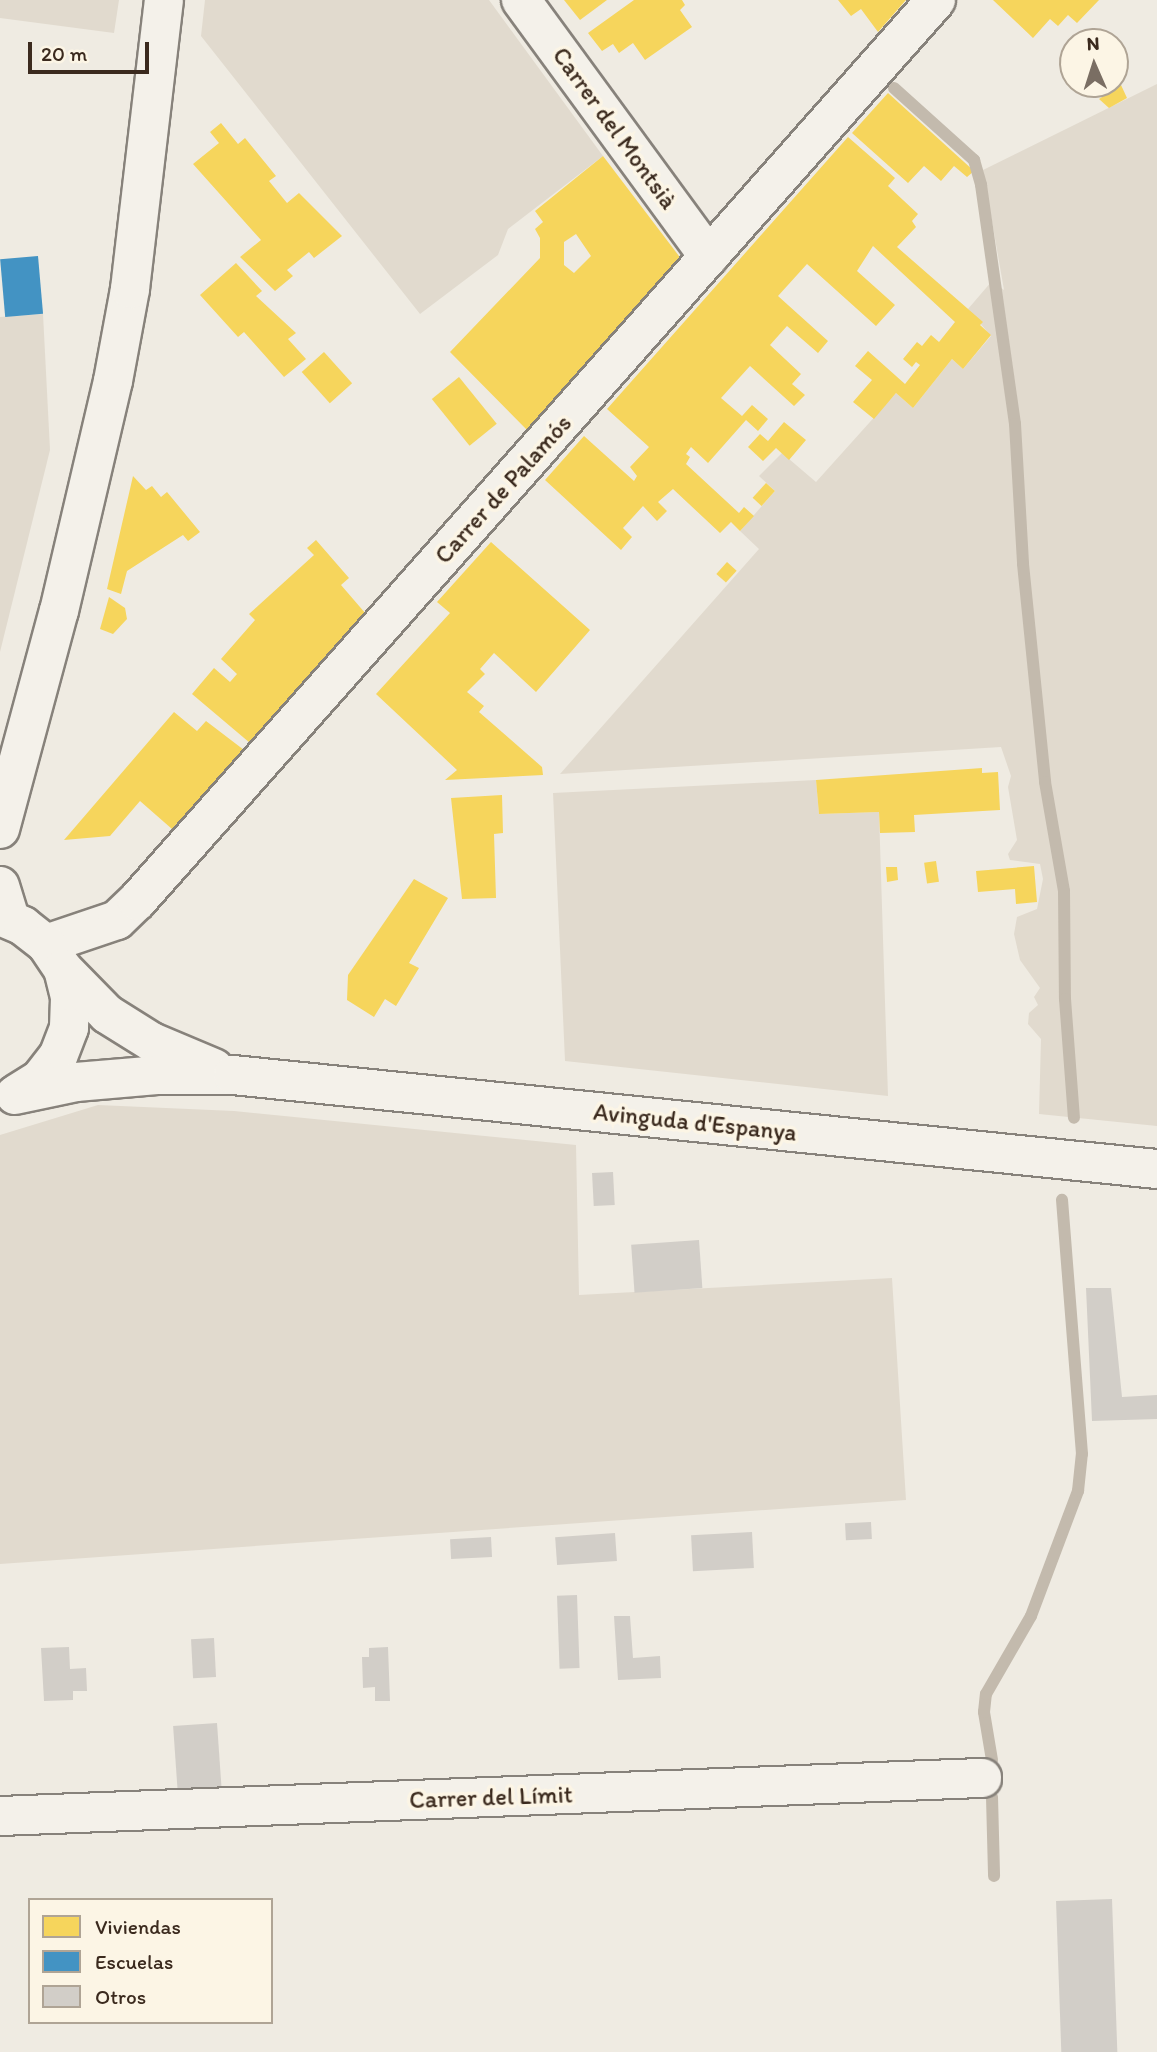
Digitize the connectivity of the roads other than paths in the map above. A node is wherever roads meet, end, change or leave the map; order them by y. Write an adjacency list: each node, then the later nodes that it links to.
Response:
1 (164, 0): 5 (street)
2 (521, 0): 4 (street, Carrer del Montsià)
3 (936, 0): 4 (street, Carrer de Palamós)
4 (709, 257): 7 (street, Carrer de Palamós)
5 (0, 829)
6 (3, 907): 7 (street, Avinguda d'Espanya)
7 (55, 957): 8 (street, Avinguda d'Espanya); 9 (street)
8 (233, 1075): 9 (street, Avinguda d'Espanya); 10 (street, Avinguda d'Espanya)
9 (8, 1098)
10 (1157, 1169)
11 (982, 1778): 12 (street, Carrer del Límit)
12 (0, 1816)

